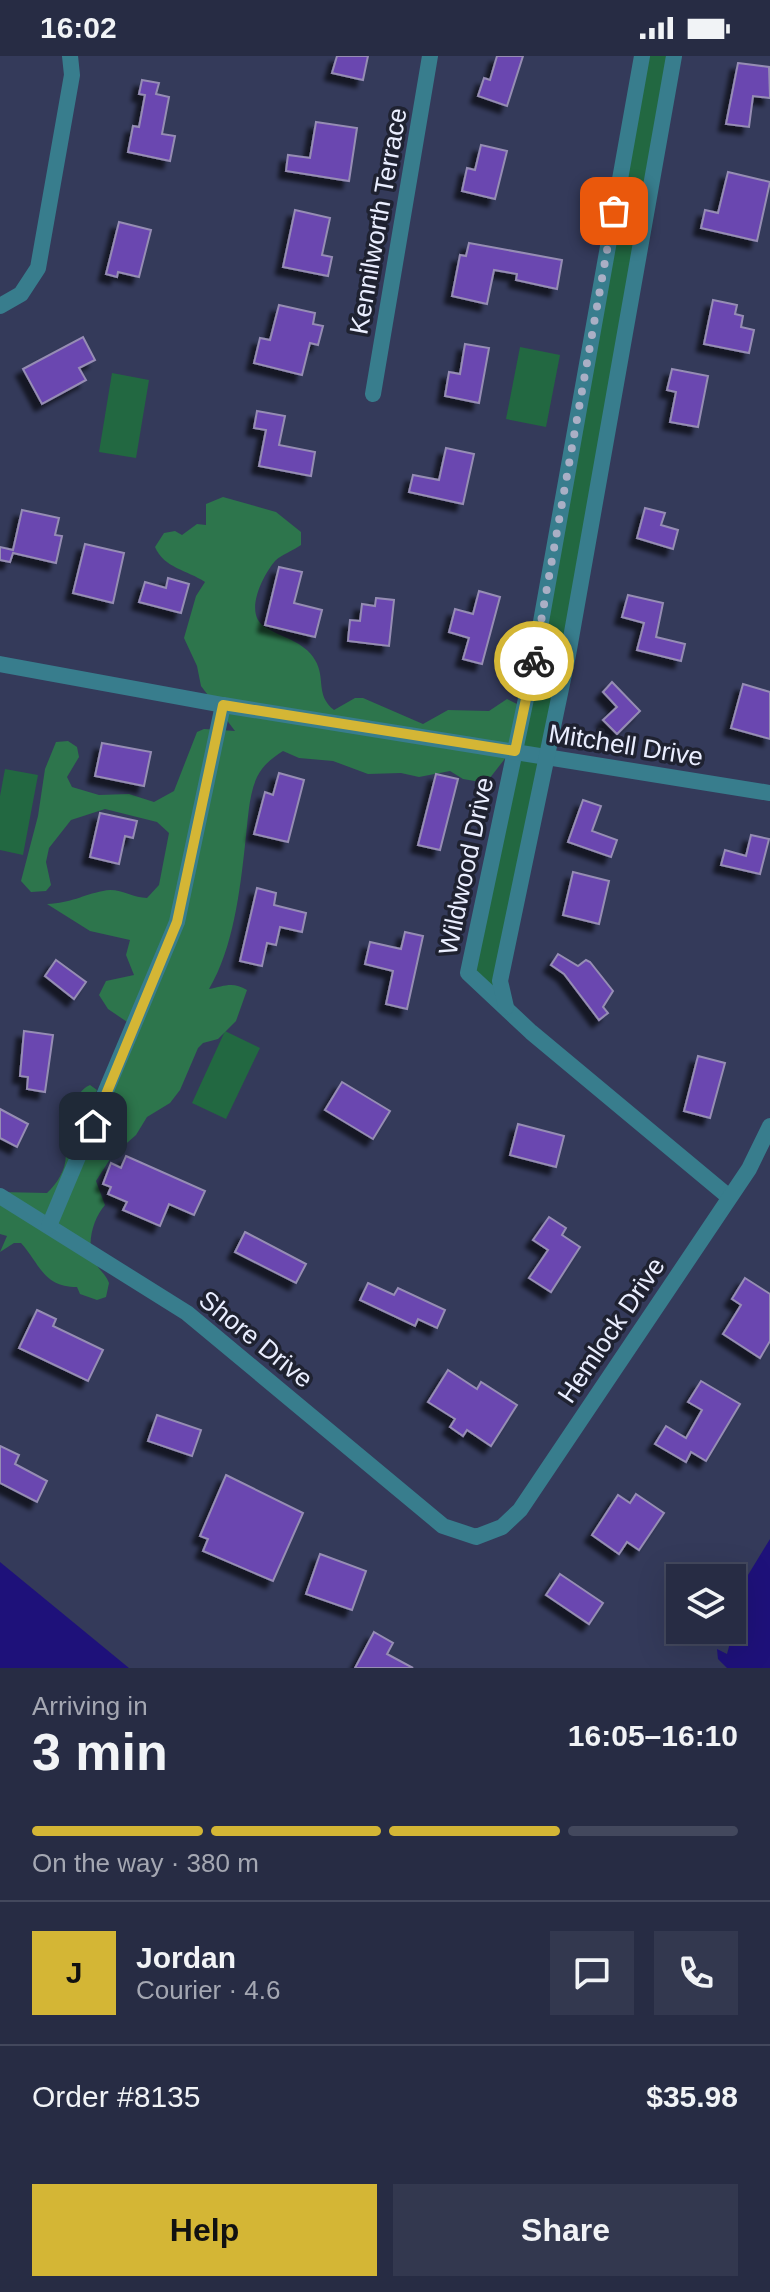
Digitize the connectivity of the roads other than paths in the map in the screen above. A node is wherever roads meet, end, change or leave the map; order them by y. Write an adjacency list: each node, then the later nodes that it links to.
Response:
1 (70, 56): 5 (street)
2 (430, 56): 6 (street, Kennilworth Terrace)
3 (642, 56): 9 (street, Wildwood Drive)
4 (674, 56): 10 (street)
5 (0, 306)
6 (373, 394)
7 (0, 664): 8 (street, Mitchell Drive)
8 (223, 705): 9 (street, Mitchell Drive); 16 (street)
9 (515, 751): 10 (street, Mitchell Drive); 12 (street, Wildwood Drive)
10 (546, 757): 11 (street, Mitchell Drive); 12 (street)
11 (770, 793)
12 (507, 1009): 15 (street, Wildwood Drive)
13 (770, 1126): 15 (street, Hemlock Drive)
14 (0, 1196): 16 (street, Shore Drive)
15 (729, 1197): 17 (street, Hemlock Drive)
16 (49, 1226): 17 (street, Shore Drive)
17 (470, 1536)

